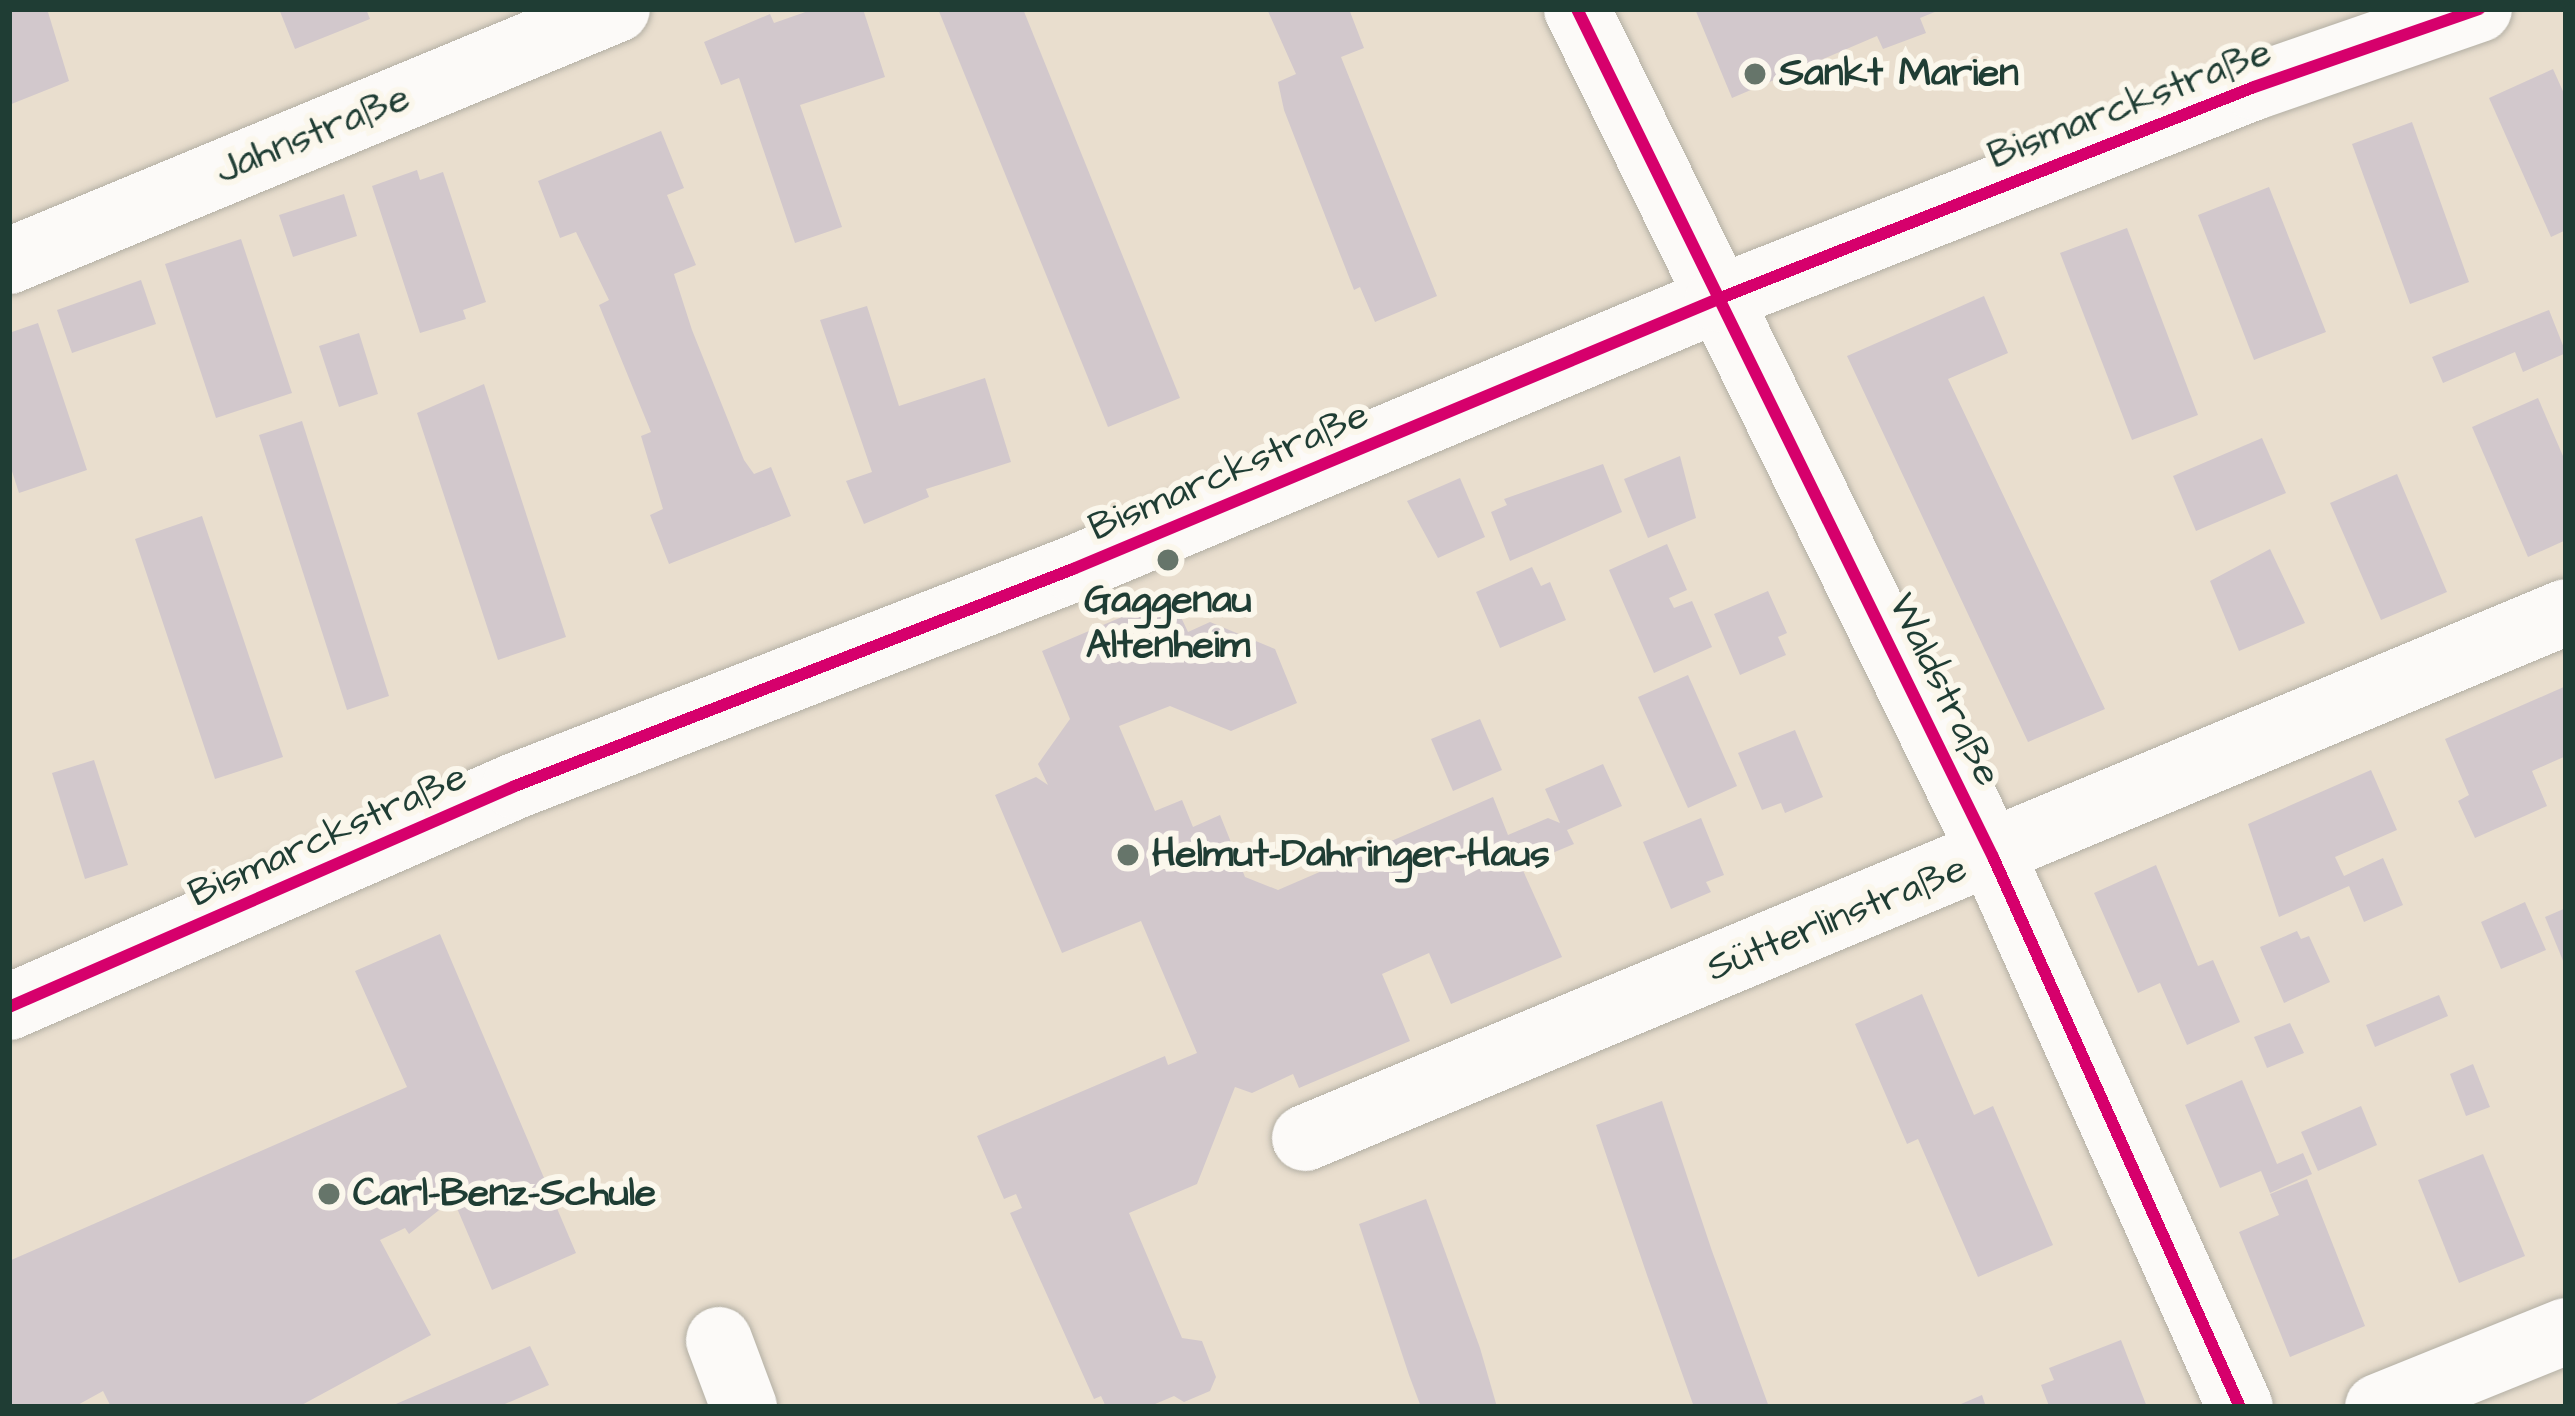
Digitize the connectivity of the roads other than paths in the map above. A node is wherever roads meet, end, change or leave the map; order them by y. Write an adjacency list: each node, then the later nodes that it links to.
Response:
1 (617, 9): 4 (street, Jahnstraße)
2 (1576, 9): 5 (street, Waldstraße)
3 (2479, 9): 5 (street, Bismarckstraße)
4 (9, 261)
5 (1718, 299): 7 (street, Waldstraße); 8 (street, Bismarckstraße)
6 (2566, 612): 7 (street, Sütterlinstraße)
7 (1993, 857): 9 (street, Sütterlinstraße); 13 (street, Waldstraße)
8 (9, 1007)
9 (1305, 1138)
10 (2566, 1331): 14 (street)
11 (719, 1340): 12 (street)
12 (744, 1407)
13 (2240, 1407)
14 (2378, 1407)

